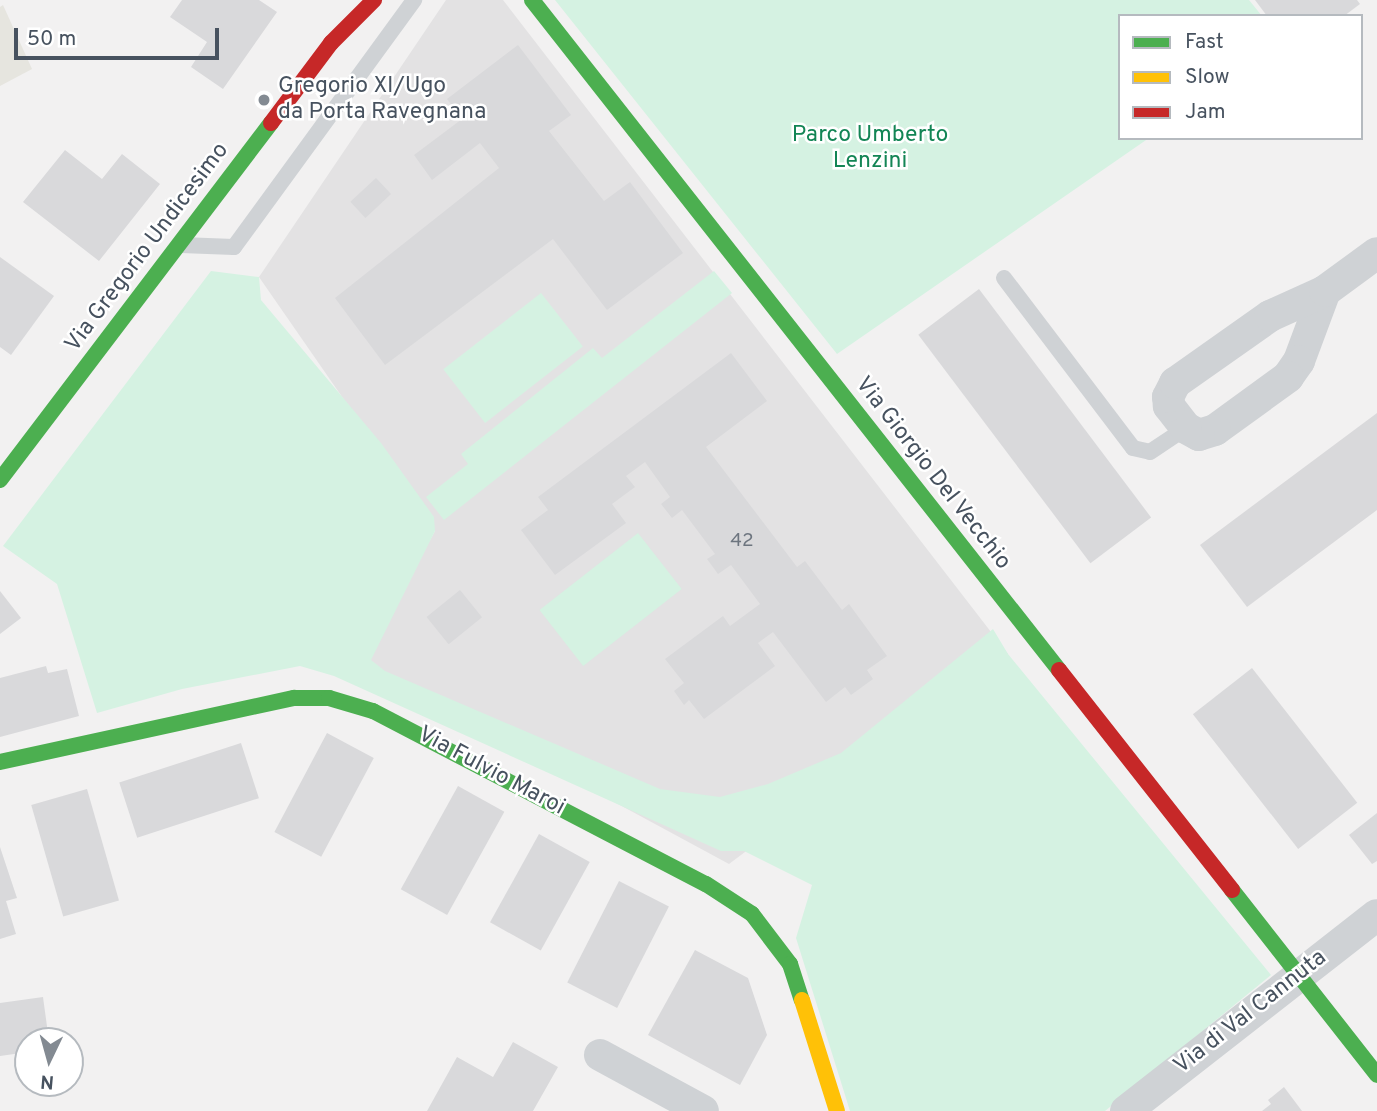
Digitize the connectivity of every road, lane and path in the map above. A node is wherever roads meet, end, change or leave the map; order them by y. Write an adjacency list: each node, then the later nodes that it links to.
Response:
1 (354, 0): 5 (street, Via Gregorio Undicesimo)
2 (374, 0): 5 (street, Via Gregorio Undicesimo)
3 (414, 0): 6 (lane)
4 (532, 0): 14 (street, Via Giorgio Del Vecchio)
5 (331, 43): 6 (street, Via Gregorio Undicesimo)
6 (179, 245): 11 (street, Via Gregorio Undicesimo)
7 (1377, 253): 9 (street)
8 (1004, 278): 10 (lane)
9 (1325, 291): 10 (street); 10 (street)
10 (1186, 428)
11 (0, 480)
12 (0, 762): 18 (street, Via Fulvio Maroi)
13 (1377, 915): 14 (street, Via di Val Cannuta)
14 (1296, 977): 16 (street, Via Giorgio Del Vecchio); 19 (street, Via di Val Cannuta)
15 (600, 1055): 17 (street)
16 (1377, 1075)
17 (703, 1111)
18 (837, 1111)
19 (1126, 1111)

